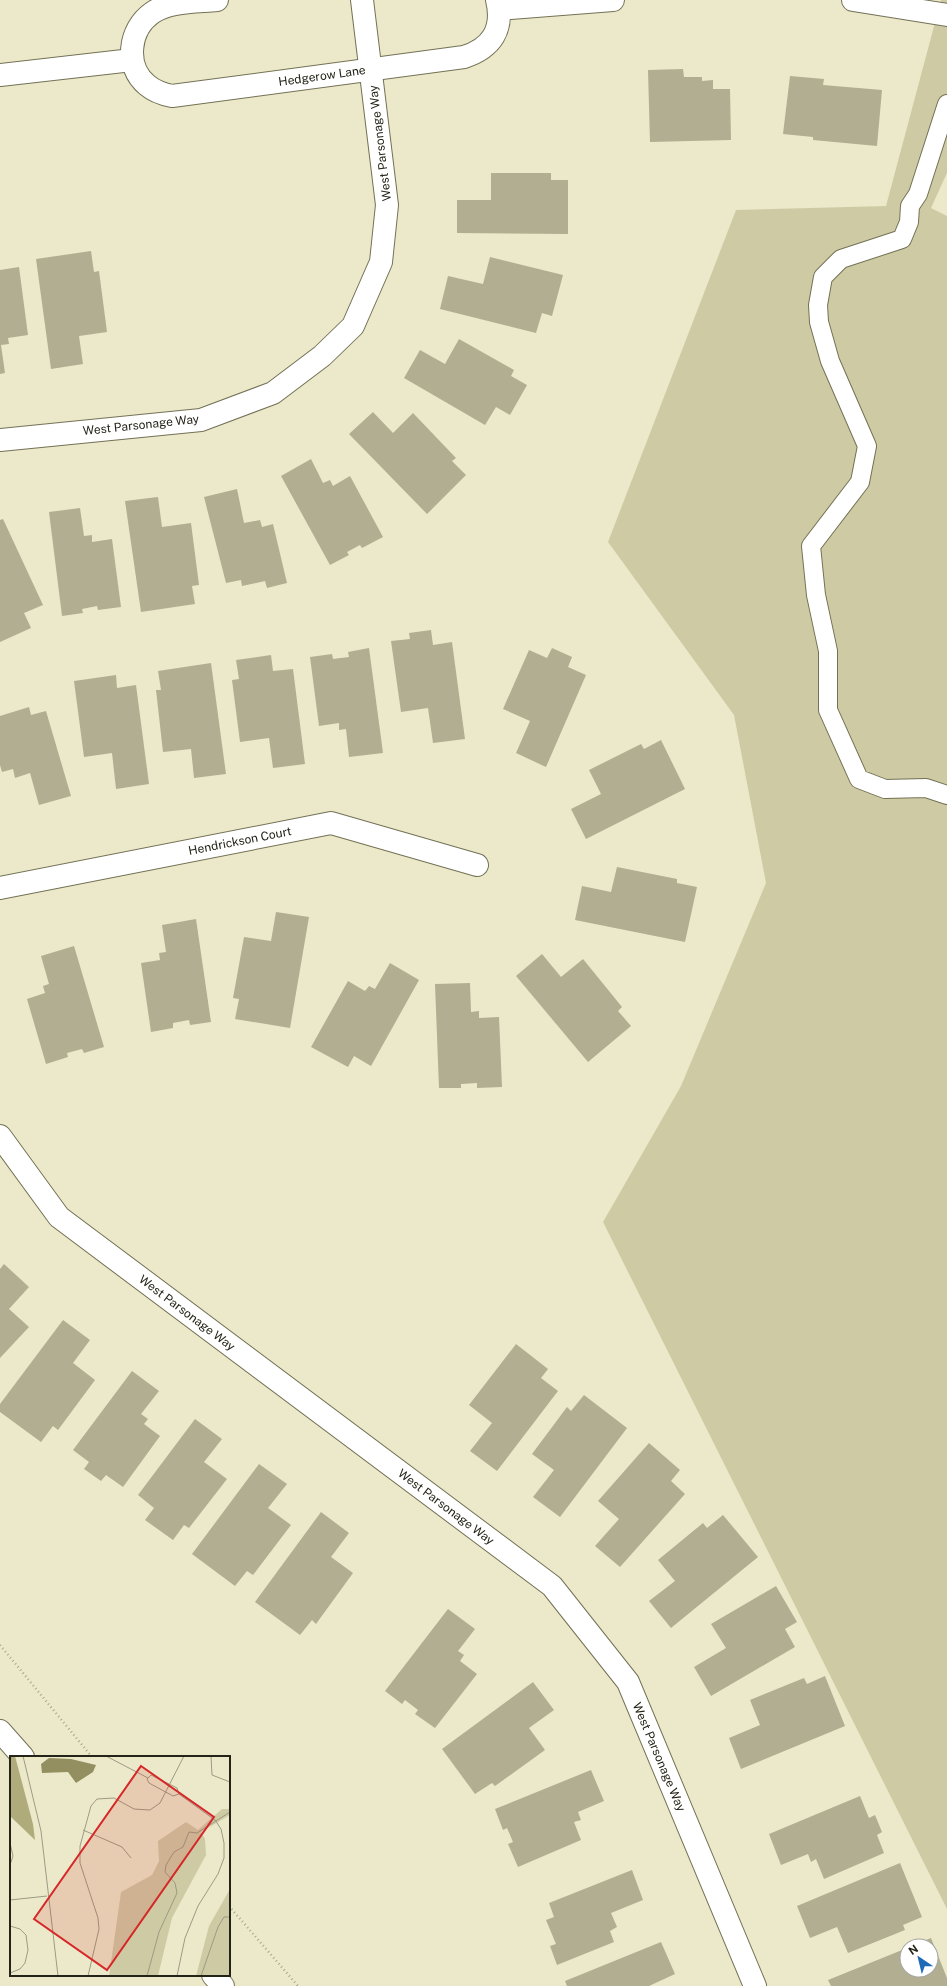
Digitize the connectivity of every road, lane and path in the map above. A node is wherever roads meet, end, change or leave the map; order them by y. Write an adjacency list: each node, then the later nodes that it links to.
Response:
1 (217, 0): 7 (street)
2 (362, 0): 8 (street, West Parsonage Way)
3 (613, 0): 5 (street, Hedgerow Lane)
4 (853, 0): 6 (street)
5 (498, 5): 8 (street, Hedgerow Lane)
6 (947, 15)
7 (132, 60): 8 (street, Hedgerow Lane); 9 (street)
8 (371, 70): 11 (street, West Parsonage Way)
9 (0, 75)
10 (947, 104): 12 (lane)
11 (0, 440)
12 (947, 795)
13 (477, 865): 14 (street, Hendrickson Court)
14 (0, 888)
15 (0, 1136): 24 (street, West Parsonage Way)
16 (0, 1645): 19 (path)
17 (0, 1731): 18 (street)
18 (22, 1756)
19 (91, 1756)
20 (230, 1907): 23 (path)
21 (214, 1976): 22 (street)
22 (223, 1986)
23 (298, 1986)
24 (755, 1986)

